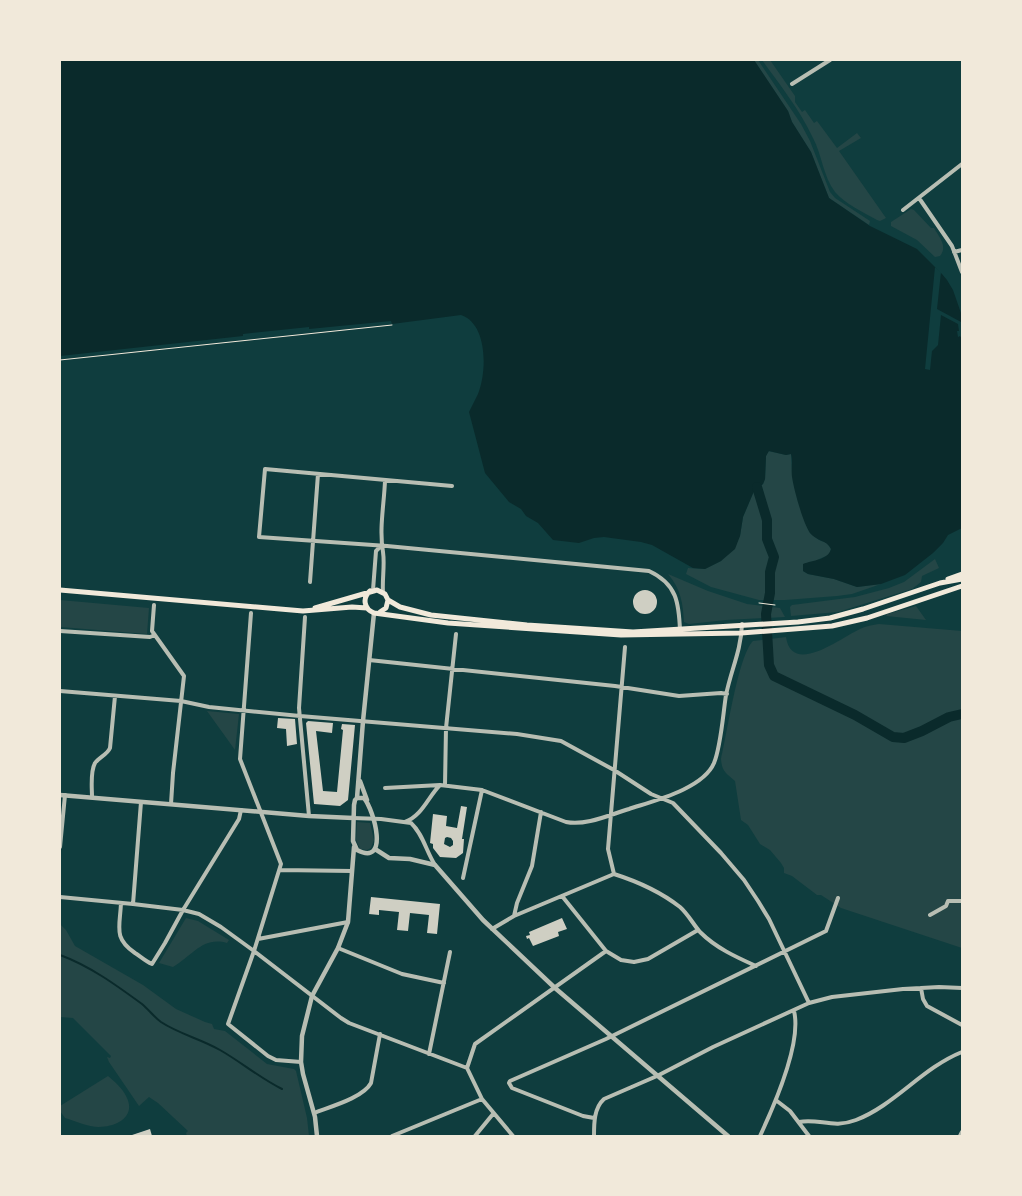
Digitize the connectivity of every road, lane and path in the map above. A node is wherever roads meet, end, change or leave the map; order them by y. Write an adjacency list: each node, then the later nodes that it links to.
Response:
1 (830, 60): 2 (street)
2 (792, 84)
3 (962, 164): 4 (street)
4 (919, 198): 5 (street); 7 (street)
5 (903, 210)
6 (962, 250): 7 (street)
7 (954, 252): 8 (street)
8 (962, 272)
9 (392, 325): 10 (path)
10 (60, 360)
11 (318, 474): 12 (street); 14 (street); 14 (street)
12 (386, 481): 13 (street); 15 (street)
13 (452, 486)
14 (314, 542): 15 (street); 18 (street)
15 (381, 546): 22 (street); 23 (street); 34 (street)
16 (962, 574): 19 (main road)
17 (962, 579): 19 (main road)
18 (310, 582)
19 (940, 583): 32 (main road)
20 (962, 586): 35 (main road)
21 (60, 590): 31 (main road)
22 (372, 591): 23 (main road); 28 (main road); 31 (main road)
23 (383, 592): 24 (main road)
24 (388, 600): 29 (main road); 34 (main road)
25 (759, 603): 27 (path)
26 (154, 605): 36 (street)
27 (775, 605)
28 (367, 608): 29 (main road); 31 (main road)
29 (377, 613): 34 (main road); 39 (street)
30 (251, 614): 46 (street)
31 (304, 614): 47 (street)
32 (742, 624): 34 (main road); 35 (street)
33 (60, 631): 36 (street)
34 (680, 631): 35 (main road)
35 (742, 633): 43 (street)
36 (155, 634): 45 (street)
37 (456, 634): 40 (street)
38 (625, 647): 41 (street)
39 (369, 660): 40 (street); 48 (street)
40 (452, 669): 41 (street); 49 (street)
41 (621, 689): 43 (street); 50 (street)
42 (60, 691): 44 (street)
43 (727, 694): 58 (street)
44 (115, 696): 45 (street); 56 (street)
45 (181, 701): 46 (street); 61 (street)
46 (244, 710): 47 (street); 63 (street)
47 (300, 716): 48 (street); 66 (street)
48 (363, 721): 49 (street); 51 (street)
49 (446, 728): 50 (street); 52 (street)
50 (614, 770): 58 (street); 65 (street)
51 (359, 778): 57 (street); 60 (street)
52 (443, 785): 53 (street); 54 (street); 69 (street)
53 (385, 788)
54 (482, 790): 64 (street); 79 (street)
55 (62, 795): 56 (street); 70 (street)
56 (92, 797): 59 (street)
57 (357, 798): 60 (street); 67 (street)
58 (663, 798): 65 (street); 97 (street)
59 (140, 802): 61 (street); 85 (street)
60 (368, 803): 68 (street)
61 (171, 804): 62 (street)
62 (241, 810): 63 (street); 86 (street)
63 (262, 812): 66 (street); 76 (street)
64 (541, 812): 65 (street); 88 (street)
65 (610, 815): 78 (street)
66 (309, 816): 67 (street)
67 (352, 818): 68 (street); 71 (street)
68 (372, 819): 69 (street); 72 (street)
69 (405, 822): 75 (street)
70 (60, 847)
71 (354, 847): 73 (street); 74 (street)
72 (375, 849): 73 (street); 75 (street)
73 (361, 852): 74 (street)
74 (353, 861): 77 (street)
75 (434, 865): 90 (street)
76 (280, 870): 77 (street); 92 (street)
77 (352, 871): 89 (street)
78 (614, 874): 80 (street); 91 (street)
79 (463, 878)
80 (562, 896): 88 (street); 95 (street)
81 (60, 898): 84 (street)
82 (838, 898): 97 (street)
83 (962, 902): 87 (street)
84 (121, 903): 85 (street); 86 (street)
85 (133, 904): 86 (street)
86 (184, 910): 94 (street)
87 (930, 915)
88 (514, 916): 90 (street)
89 (348, 922): 92 (street); 93 (street)
90 (492, 929): 100 (street)
91 (698, 930): 95 (street); 98 (street)
92 (258, 939): 94 (street)
93 (338, 948): 99 (street); 103 (street)
94 (254, 950): 103 (street); 111 (street)
95 (606, 950): 100 (street)
96 (450, 952): 99 (street)
97 (785, 952): 98 (street); 104 (street)
98 (756, 966): 108 (street)
99 (444, 983): 110 (street)
100 (555, 988): 108 (street); 112 (street)
101 (921, 988): 102 (street); 104 (street); 106 (street)
102 (962, 988)
103 (312, 996): 107 (street); 111 (street)
104 (809, 1003): 105 (street)
105 (794, 1011): 113 (street); 115 (street)
106 (962, 1025)
107 (380, 1034): 110 (street); 116 (street)
108 (611, 1037): 113 (street); 118 (street)
109 (962, 1052): 119 (street)
110 (429, 1054): 112 (street)
111 (301, 1062): 116 (street)
112 (467, 1068): 114 (street)
113 (657, 1076): 118 (street); 126 (street)
114 (482, 1099): 117 (street); 122 (street)
115 (777, 1101): 119 (street); 127 (street)
116 (314, 1112): 121 (street)
117 (493, 1114): 123 (street); 124 (street)
118 (594, 1118): 125 (street)
119 (799, 1122): 128 (street)
120 (962, 1132): 129 (street)
121 (317, 1136)
122 (392, 1136)
123 (474, 1136)
124 (513, 1136)
125 (594, 1136)
126 (728, 1136)
127 (760, 1136)
128 (809, 1136)
129 (960, 1136)

